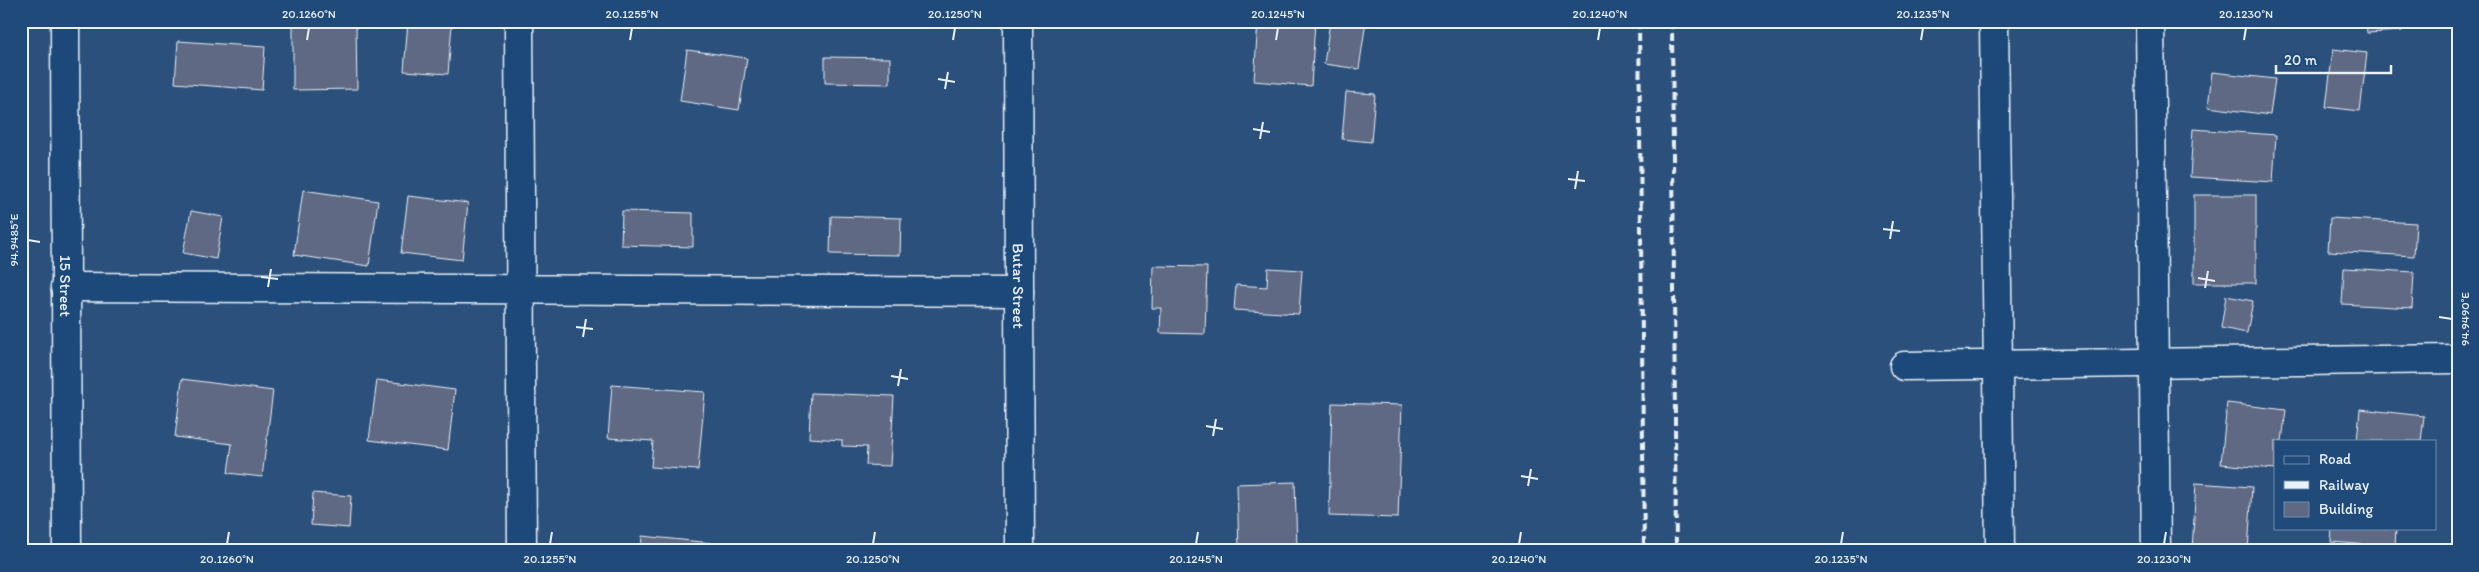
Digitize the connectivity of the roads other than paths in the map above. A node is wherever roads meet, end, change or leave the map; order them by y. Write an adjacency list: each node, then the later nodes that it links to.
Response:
1 (65, 21): 6 (street, 15 Street)
2 (519, 21): 7 (street)
3 (1018, 21): 8 (street, Butar Street)
4 (1994, 21): 11 (street)
5 (2150, 21): 10 (street)
6 (65, 286): 7 (street); 13 (street, 15 Street)
7 (521, 289): 8 (street); 14 (street)
8 (1019, 292): 15 (street, Butar Street)
9 (2458, 359): 10 (street)
10 (2155, 364): 11 (street); 17 (street)
11 (1998, 365): 12 (street); 16 (street)
12 (1904, 366)
13 (67, 551)
14 (522, 551)
15 (1020, 551)
16 (2000, 551)
17 (2156, 551)

